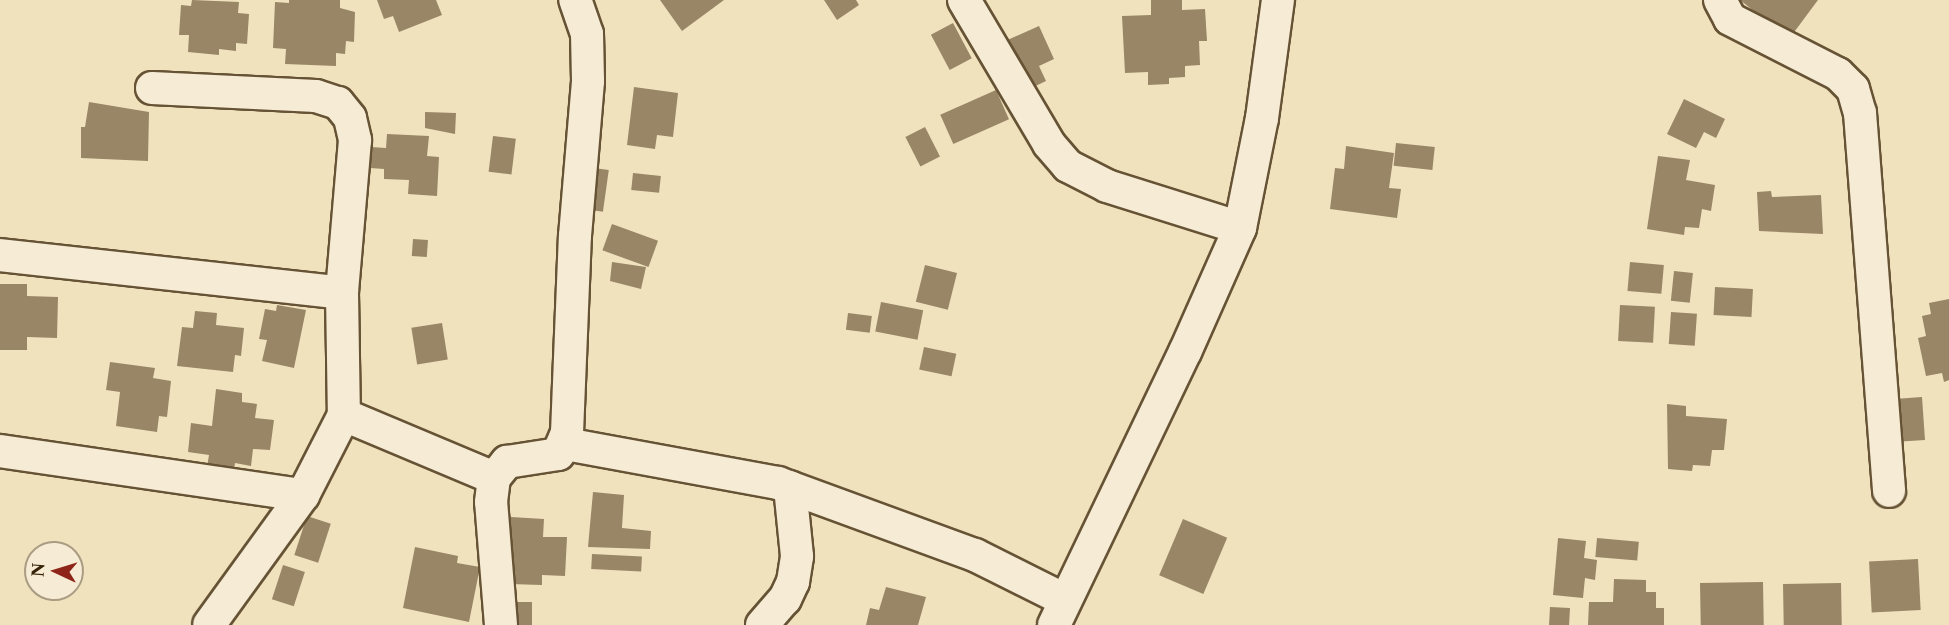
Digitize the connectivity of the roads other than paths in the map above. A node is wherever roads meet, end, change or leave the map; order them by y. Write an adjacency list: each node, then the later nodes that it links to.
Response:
1 (575, 0): 10 (street)
2 (964, 0): 6 (street)
3 (1278, 0): 6 (street)
4 (1720, 0): 14 (street)
5 (152, 88): 8 (street)
6 (1240, 228): 16 (street)
7 (0, 255): 8 (street)
8 (342, 293): 9 (street)
9 (344, 415): 12 (street); 15 (street)
10 (565, 444): 12 (street); 13 (street)
11 (0, 451): 15 (street)
12 (494, 478): 18 (street)
13 (790, 487): 16 (street); 19 (street)
14 (1889, 491)
15 (303, 495): 17 (street)
16 (1058, 612)
17 (209, 625)
18 (501, 625)
19 (762, 625)

